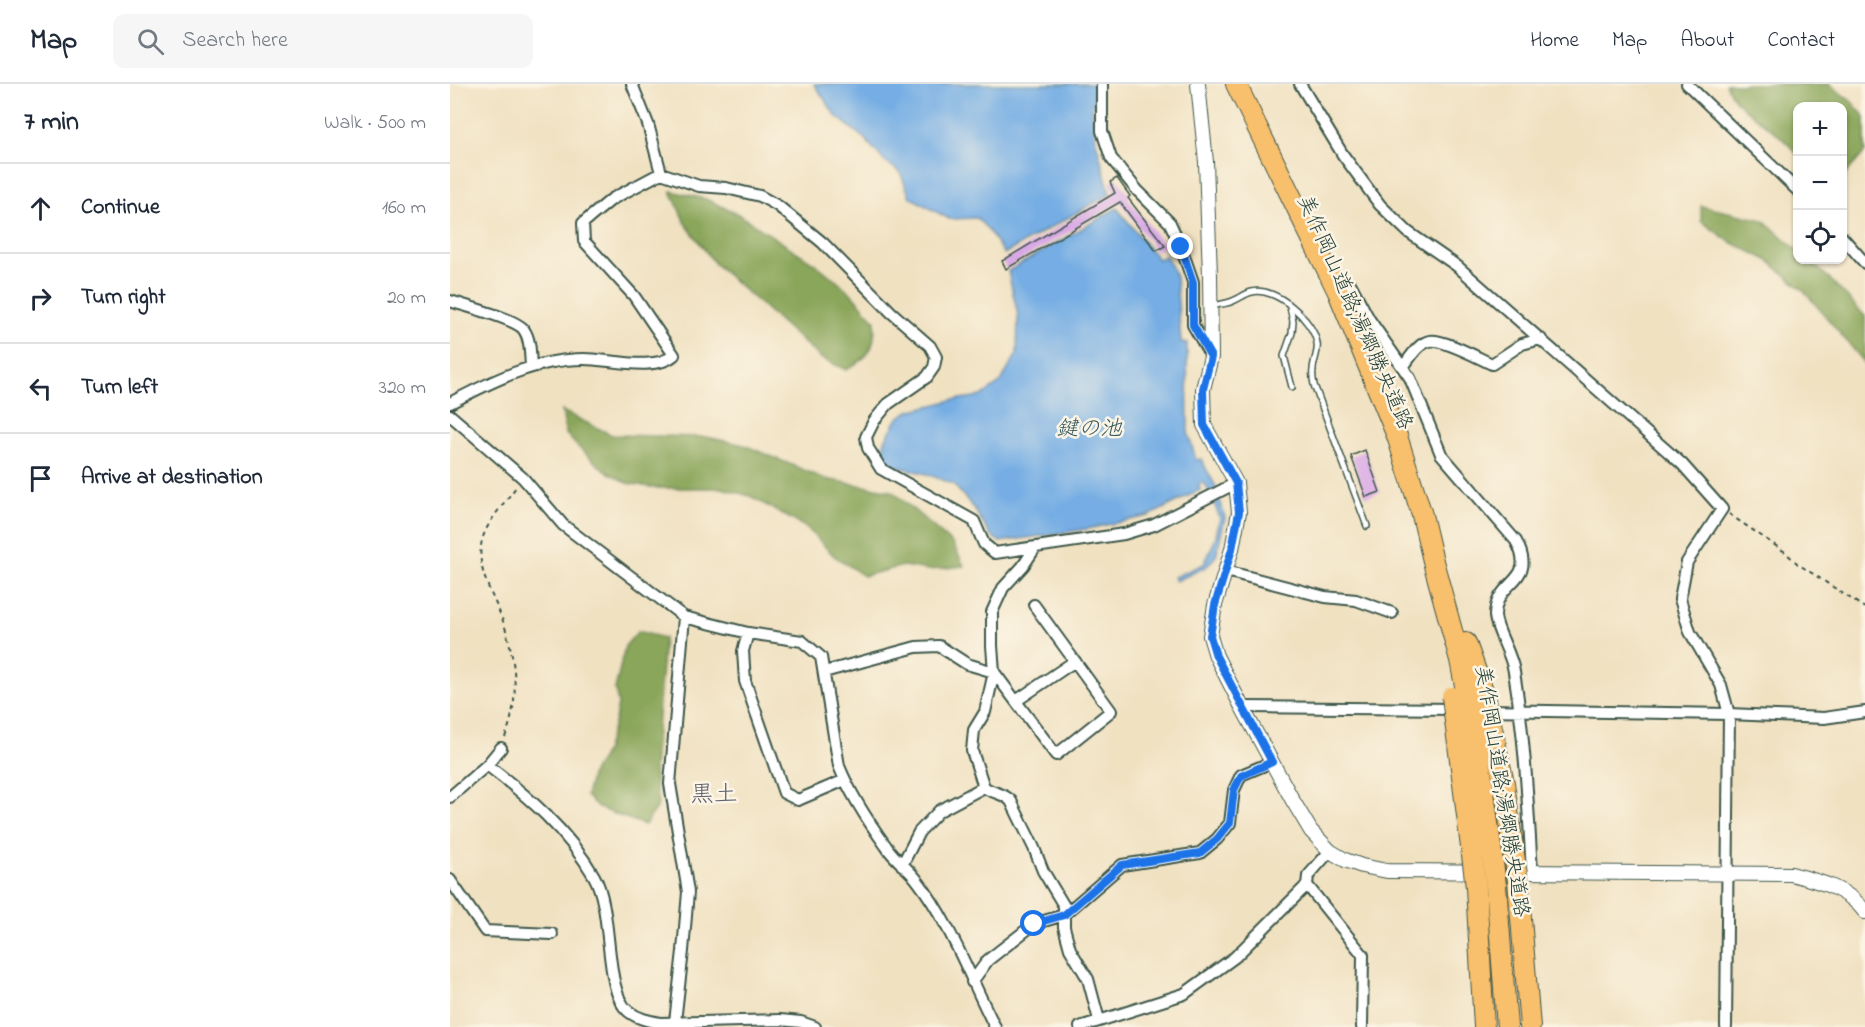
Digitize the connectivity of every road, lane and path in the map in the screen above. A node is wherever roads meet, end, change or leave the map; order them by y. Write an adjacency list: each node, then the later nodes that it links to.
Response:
1 (632, 84): 8 (street)
2 (1102, 84): 17 (street)
3 (1198, 84): 15 (street)
4 (1222, 84): 29 (highway, 美作岡山道路;湯郷勝央道路)
5 (1236, 84): 29 (highway, 美作岡山道路;湯郷勝央道路)
6 (1300, 84): 16 (street)
7 (1687, 84): 9 (street)
8 (662, 173): 18 (street); 27 (street)
9 (1793, 187)
10 (1847, 243): 11 (street)
11 (1865, 263)
12 (1351, 285): 19 (street)
13 (450, 301): 18 (street)
14 (1289, 305): 15 (lane); 20 (lane); 26 (lane)
15 (1210, 306): 17 (street)
16 (1541, 339): 19 (street); 25 (street)
17 (1211, 357): 24 (street)
18 (531, 367): 21 (street)
19 (1403, 367): 41 (street)
20 (1292, 387)
21 (450, 403)
22 (450, 415): 23 (street)
23 (523, 478): 33 (street); 44 (path)
24 (1236, 483): 27 (street); 28 (street)
25 (1722, 509): 31 (path); 43 (street)
26 (1367, 526)
27 (1035, 548): 37 (street)
28 (1226, 571): 32 (street); 40 (street)
29 (1436, 571): 39 (highway, 美作岡山道路;湯郷勝央道路)
30 (1034, 605): 35 (street)
31 (1865, 608)
32 (1392, 613)
33 (684, 617): 34 (street); 62 (street)
34 (748, 633): 36 (street); 47 (street)
35 (1075, 661): 38 (street); 38 (street)
36 (824, 672): 37 (street); 47 (street)
37 (994, 672): 38 (street); 48 (street)
38 (1016, 700)
39 (1462, 700): 40 (street); 41 (street); 53 (highway, bridge); 55 (highway, bridge); 68 (highway, 美作岡山道路;湯郷勝央道路, bridge)
40 (1242, 707): 45 (street)
41 (1520, 711): 43 (street); 53 (street)
42 (1865, 712): 43 (street)
43 (1729, 714): 52 (street)
44 (501, 748): 46 (street)
45 (1272, 762): 50 (street); 58 (street)
46 (487, 765): 49 (street); 62 (street)
47 (845, 780): 51 (street)
48 (984, 787): 51 (street); 58 (street)
49 (450, 797)
50 (1330, 850): 55 (street); 56 (street)
51 (903, 865): 60 (street)
52 (1727, 872): 53 (street); 57 (street); 70 (street)
53 (1525, 877): 55 (street); 69 (highway)
54 (450, 879): 59 (street)
55 (1471, 879): 67 (highway)
56 (1307, 885): 61 (street); 66 (street)
57 (1865, 912)
58 (1064, 915): 60 (street); 61 (street)
59 (552, 934)
60 (972, 982): 64 (street)
61 (1099, 1020): 65 (street)
62 (675, 1022): 63 (street)
63 (815, 1027)
64 (995, 1027)
65 (1080, 1027)
66 (1362, 1027)
67 (1484, 1027)
68 (1507, 1027)
69 (1530, 1027)
70 (1726, 1027)

